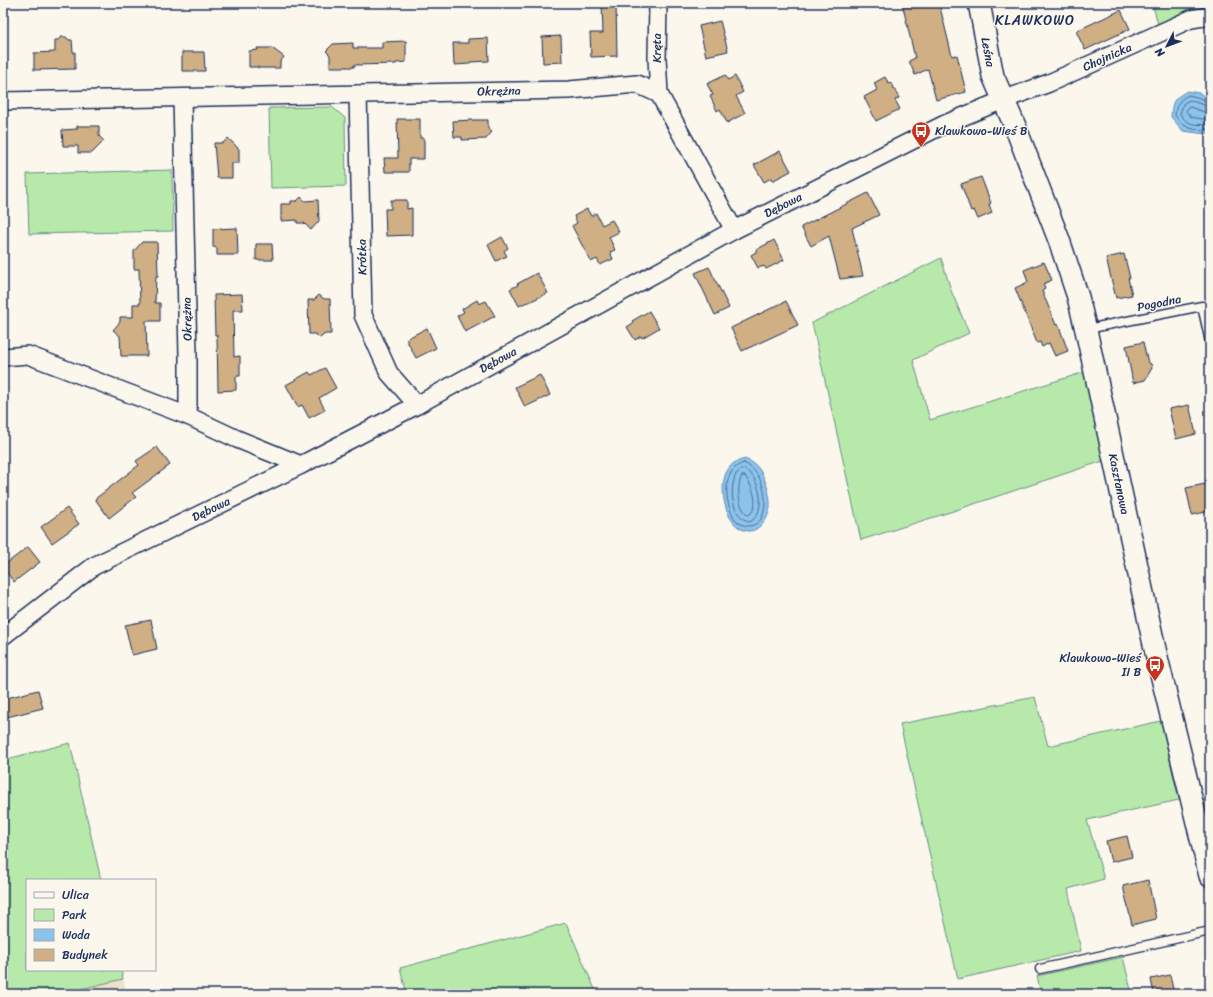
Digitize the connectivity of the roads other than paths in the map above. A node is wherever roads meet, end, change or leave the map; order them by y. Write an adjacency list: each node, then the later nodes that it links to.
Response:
1 (658, 3): 5 (street, Kręta)
2 (979, 3): 7 (street, Leśna)
3 (1210, 16): 7 (street, Chojnicka)
4 (358, 94): 5 (street, Okrężna); 6 (street, Okrężna); 13 (street, Krótka)
5 (659, 94): 9 (street)
6 (182, 98): 8 (street, Okrężna); 14 (street, Okrężna)
7 (1003, 100): 9 (street, Dębowa); 10 (street, Kasztanowa)
8 (10, 101)
9 (734, 230): 13 (street, Dębowa)
10 (1086, 330): 11 (lane, Pogodna); 17 (street, Kasztanowa)
11 (1210, 342)
12 (3, 357): 14 (street)
13 (417, 405): 15 (street, Dębowa)
14 (188, 416): 15 (street)
15 (301, 465): 16 (street, Dębowa)
16 (3, 636)
17 (1210, 876)
18 (1210, 931): 19 (lane)
19 (1040, 969)

